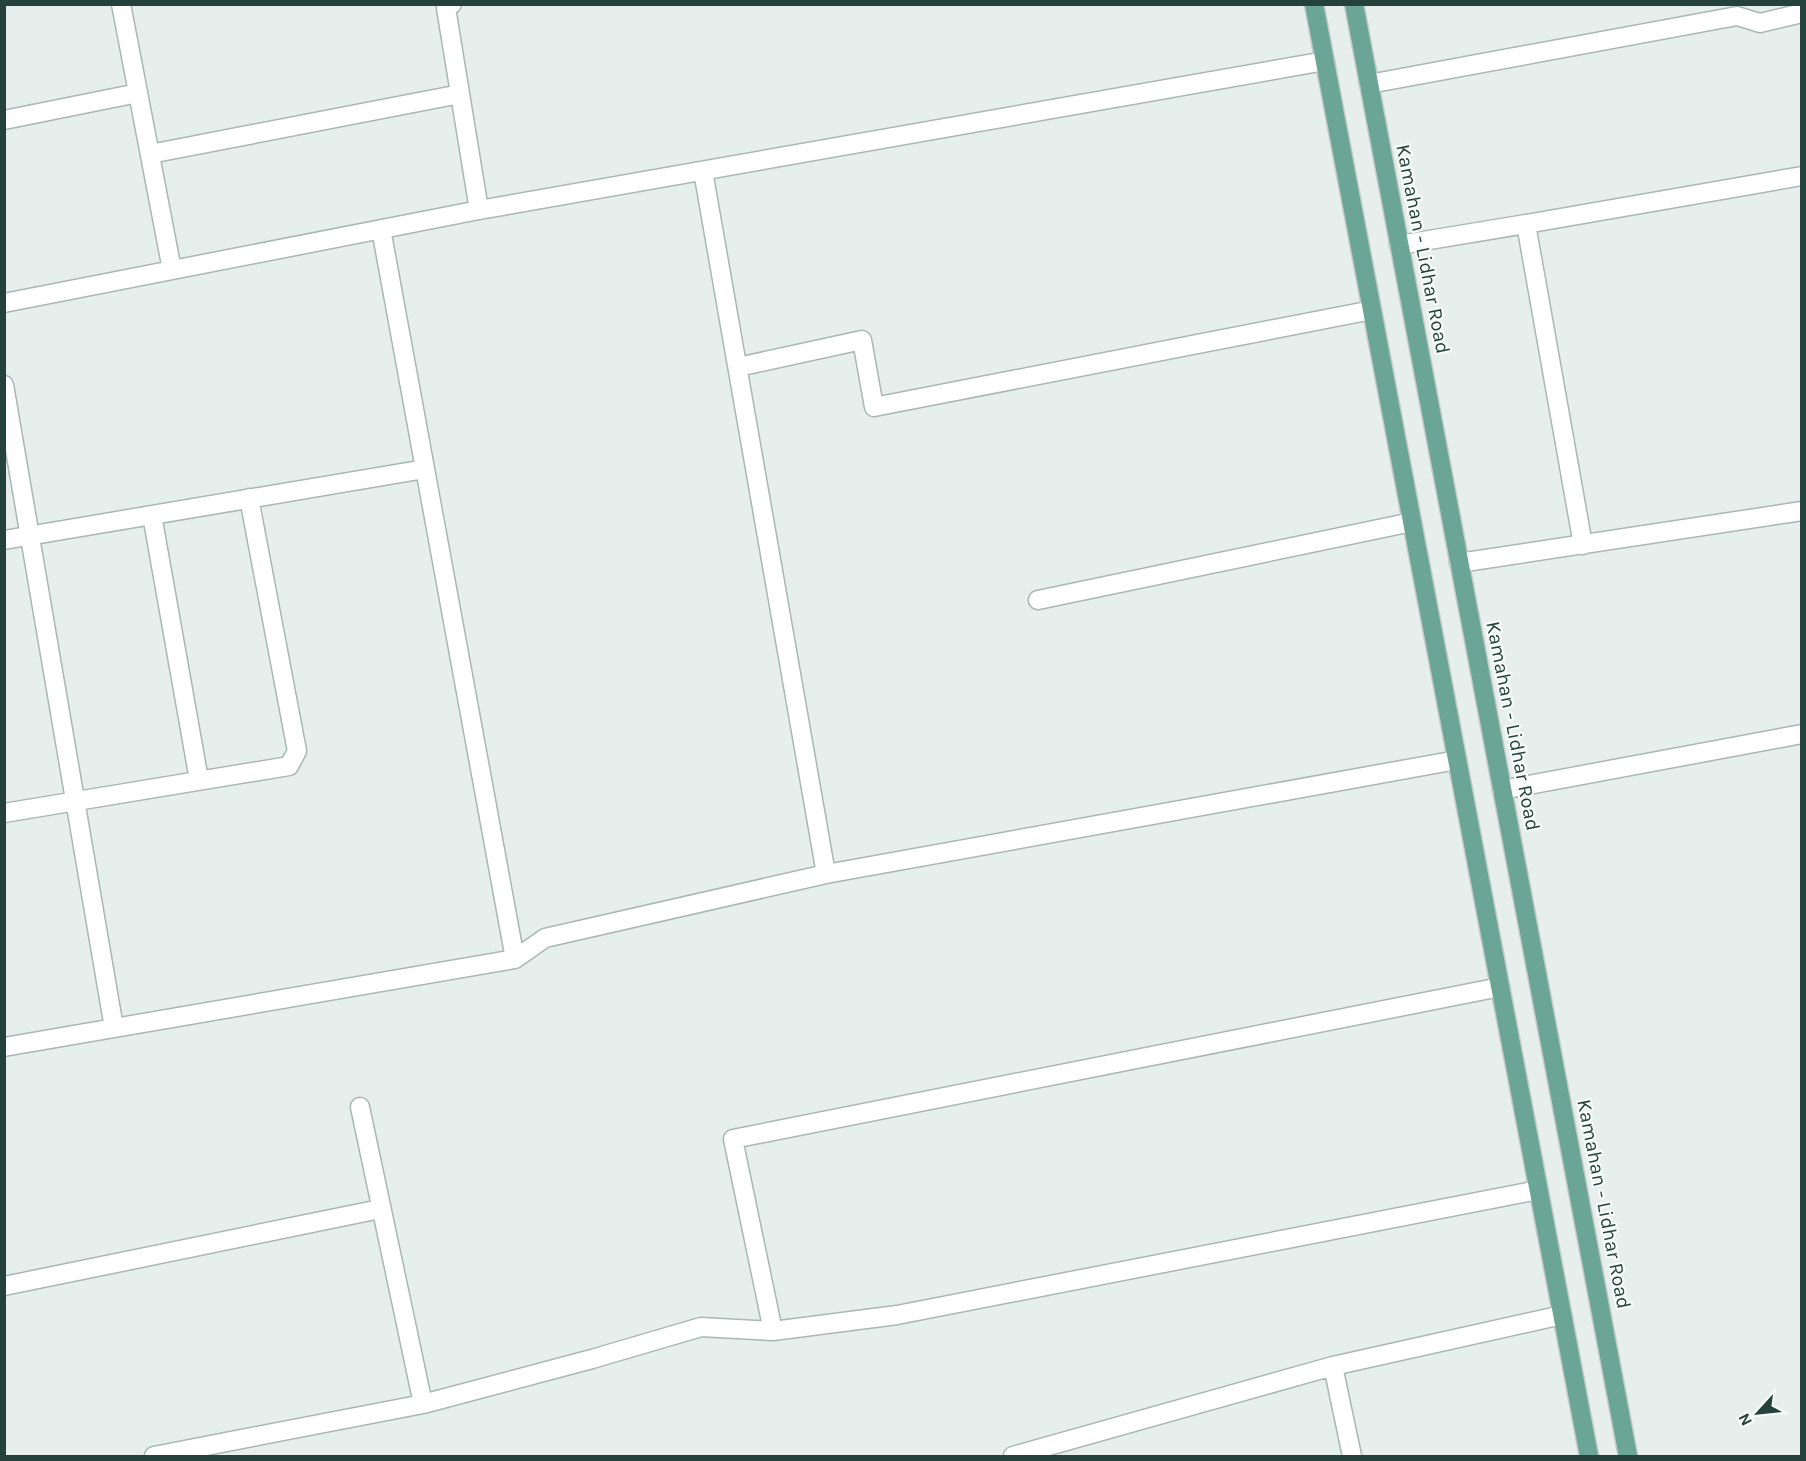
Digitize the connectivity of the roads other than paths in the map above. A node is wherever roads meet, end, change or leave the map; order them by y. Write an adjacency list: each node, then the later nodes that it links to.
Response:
1 (121, 4): 8 (street)
2 (452, 4): 9 (street)
3 (1314, 4): 6 (main road)
4 (1354, 4): 7 (main road, Kamahan - Lidhar Road)
5 (1802, 13): 7 (street)
6 (1324, 61): 12 (street); 20 (main road)
7 (1369, 84): 17 (main road, Kamahan - Lidhar Road)
8 (138, 93): 10 (street); 11 (street)
9 (460, 94): 11 (street); 14 (street)
10 (4, 120)
11 (150, 154): 18 (street)
12 (703, 171): 14 (street); 21 (street)
13 (1802, 176): 15 (street)
14 (479, 210): 16 (street)
15 (1526, 225): 17 (street); 30 (street)
16 (381, 229): 18 (street); 23 (street)
17 (1399, 245): 31 (main road, Kamahan - Lidhar Road)
18 (172, 270): 19 (street)
19 (4, 303)
20 (1372, 310): 21 (street); 27 (main road)
21 (738, 367): 39 (street)
22 (4, 385): 28 (street)
23 (425, 469): 24 (street); 40 (street)
24 (249, 498): 26 (street); 35 (street)
25 (1802, 512): 30 (street)
26 (152, 514): 28 (street); 35 (street)
27 (1412, 522): 32 (street); 34 (main road)
28 (30, 535): 29 (street); 37 (street)
29 (4, 540)
30 (1583, 545): 31 (street)
31 (1459, 563): 36 (main road, Kamahan - Lidhar Road)
32 (1038, 600)
33 (1802, 734): 36 (street)
34 (1457, 760): 39 (street); 41 (main road)
35 (199, 780): 37 (street)
36 (1502, 790): 56 (main road, Kamahan - Lidhar Road)
37 (75, 801): 38 (street); 42 (street)
38 (4, 813)
39 (826, 874): 40 (street)
40 (515, 959): 42 (street)
41 (1500, 987): 45 (main road); 49 (street)
42 (114, 1028): 43 (street)
43 (4, 1047)
44 (360, 1107): 46 (street)
45 (1538, 1190): 48 (main road); 49 (street)
46 (380, 1209): 47 (street); 51 (street)
47 (4, 1286)
48 (1562, 1315): 50 (street); 55 (main road)
49 (773, 1331): 51 (street)
50 (1333, 1366): 53 (street); 54 (street)
51 (423, 1404): 52 (street)
52 (154, 1456)
53 (1013, 1456)
54 (1352, 1456)
55 (1588, 1456)
56 (1628, 1456)

